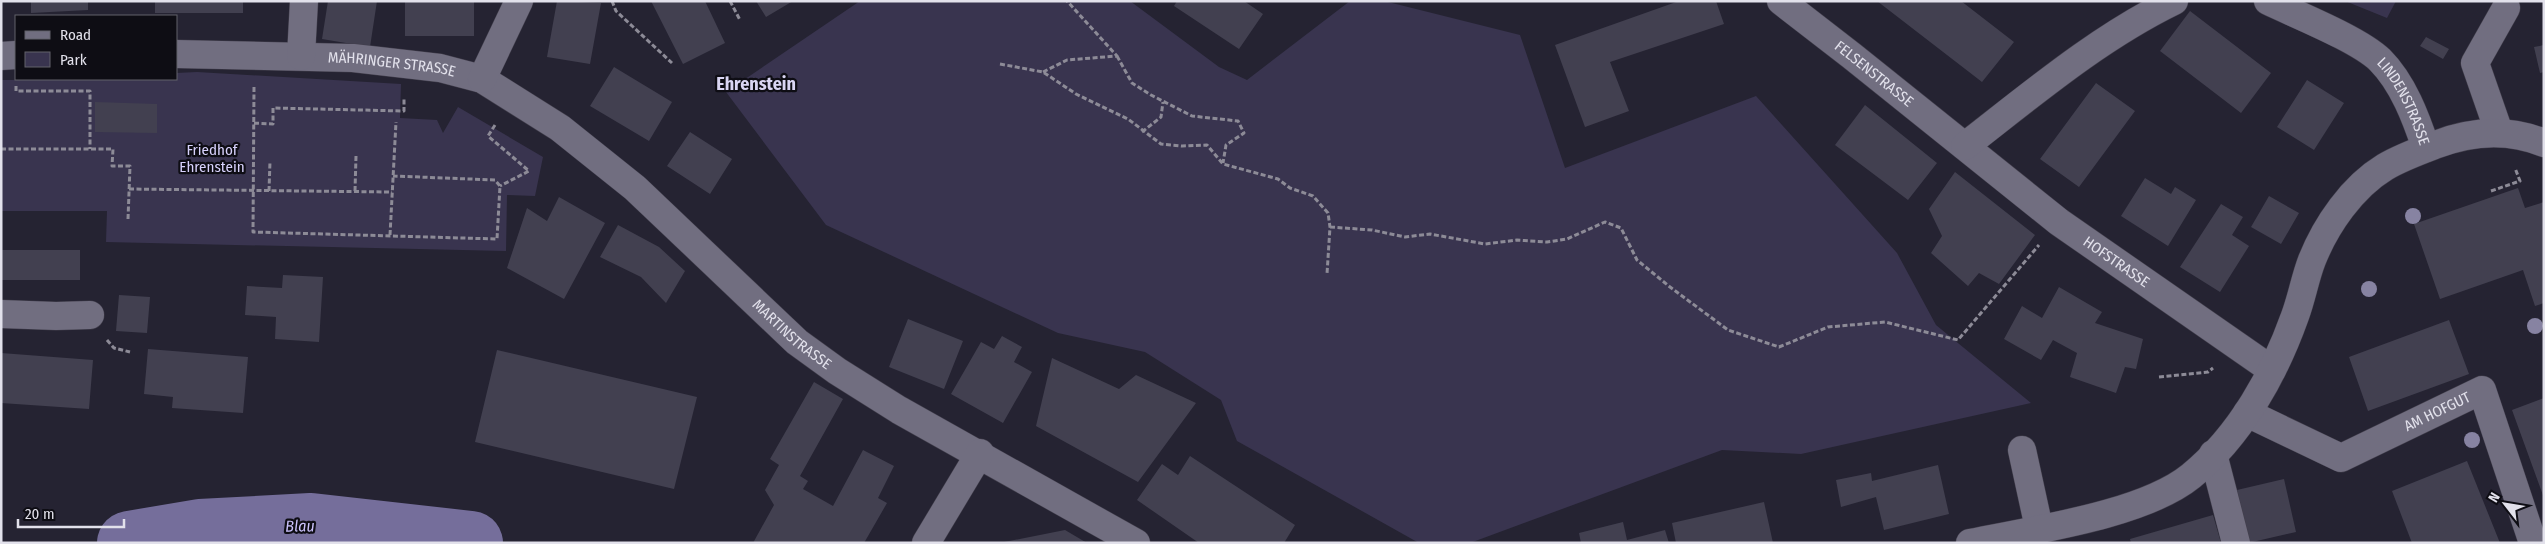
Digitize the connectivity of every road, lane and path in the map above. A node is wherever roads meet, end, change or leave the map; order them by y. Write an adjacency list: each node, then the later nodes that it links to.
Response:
1 (304, 1): 14 (street)
2 (519, 1): 19 (street)
3 (612, 1): 16 (path)
4 (730, 1): 10 (path)
5 (1067, 1): 15 (path)
6 (1781, 1): 30 (street, FELSENSTRASSE)
7 (2174, 1): 30 (street)
8 (2268, 1): 31 (street, LINDENSTRASSE)
9 (2497, 14): 28 (street)
10 (740, 20)
11 (178, 54): 14 (street, MÄHRINGER STRASSE)
12 (15, 55): 13 (street)
13 (1, 56)
14 (302, 56): 19 (street, MÄHRINGER STRASSE)
15 (1117, 56): 18 (path); 22 (path)
16 (672, 63)
17 (1000, 64): 18 (path)
18 (1042, 72): 27 (path)
19 (482, 79): 56 (street, MARTINSTRASSE)
20 (254, 83): 25 (path)
21 (16, 91): 33 (path)
22 (1163, 101): 27 (path); 36 (path)
23 (400, 111): 25 (path)
24 (396, 122): 37 (path)
25 (254, 123): 40 (path)
26 (493, 128): 38 (path)
27 (1142, 132): 36 (path)
28 (2499, 132): 29 (street, LINDENSTRASSE); 31 (street, LINDENSTRASSE)
29 (2544, 143)
30 (1966, 146): 45 (street, HOFSTRASSE)
31 (2426, 148): 52 (street)
32 (1, 149): 33 (path)
33 (90, 149): 39 (path)
34 (356, 156): 42 (path)
35 (270, 161): 41 (path)
36 (1223, 164): 46 (path)
37 (393, 176): 38 (path); 43 (path)
38 (500, 186): 47 (path)
39 (129, 189): 40 (path); 44 (path)
40 (254, 191): 41 (path); 47 (path)
41 (269, 191): 42 (path)
42 (355, 191): 43 (path)
43 (392, 192): 47 (path)
44 (128, 219)
45 (2059, 222): 46 (path); 51 (street, HOFSTRASSE)
46 (1330, 228): 48 (path)
47 (390, 235)
48 (1327, 274)
49 (1, 314): 50 (street)
50 (90, 315)
51 (2239, 347): 52 (street, HOFSTRASSE); 53 (path)
52 (2272, 370): 54 (street)
53 (2159, 377)
54 (2247, 413): 57 (street); 63 (street, AM HOFGUT)
55 (2022, 450): 58 (street)
56 (980, 453): 59 (street); 60 (street, MARTINSTRASSE)
57 (2213, 454): 58 (street); 62 (street)
58 (2039, 528): 61 (street)
59 (926, 543)
60 (1136, 543)
61 (1970, 543)
62 (2236, 543)
63 (2533, 543)

